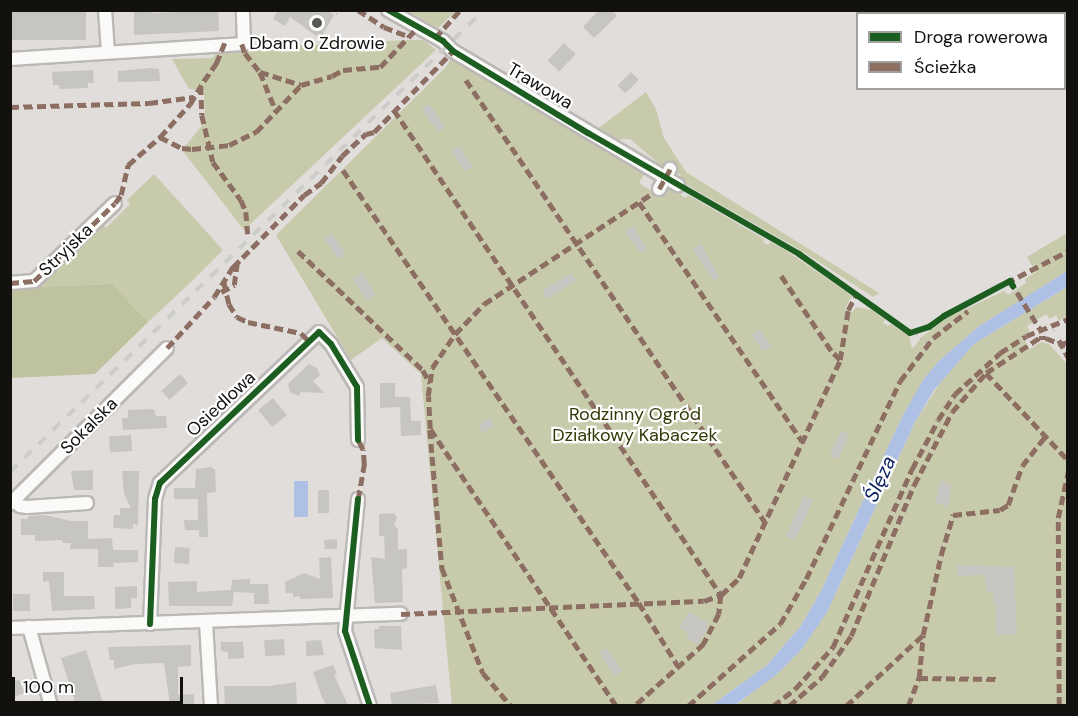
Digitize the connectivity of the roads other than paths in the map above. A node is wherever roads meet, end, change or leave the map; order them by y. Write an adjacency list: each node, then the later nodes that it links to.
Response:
1 (105, 10): 4 (street)
2 (243, 10): 4 (street)
3 (387, 10): 6 (street, Trawowa)
4 (108, 52): 5 (street)
5 (10, 59)
6 (668, 173): 7 (street, Trawowa); 8 (street)
7 (678, 185)
8 (658, 189)
9 (115, 203): 10 (street, Stryjska)
10 (10, 283)
11 (167, 348): 14 (street, Sokalska)
12 (358, 440): 19 (street, Osiedlowa)
13 (358, 498): 17 (street)
14 (12, 502): 15 (street)
15 (87, 503)
16 (401, 614): 17 (street)
17 (346, 617): 18 (street); 24 (street)
18 (206, 622): 19 (street); 23 (street)
19 (150, 624): 20 (street)
20 (30, 627): 21 (street); 22 (street)
21 (10, 628)
22 (51, 705)
23 (211, 705)
24 (370, 705)

